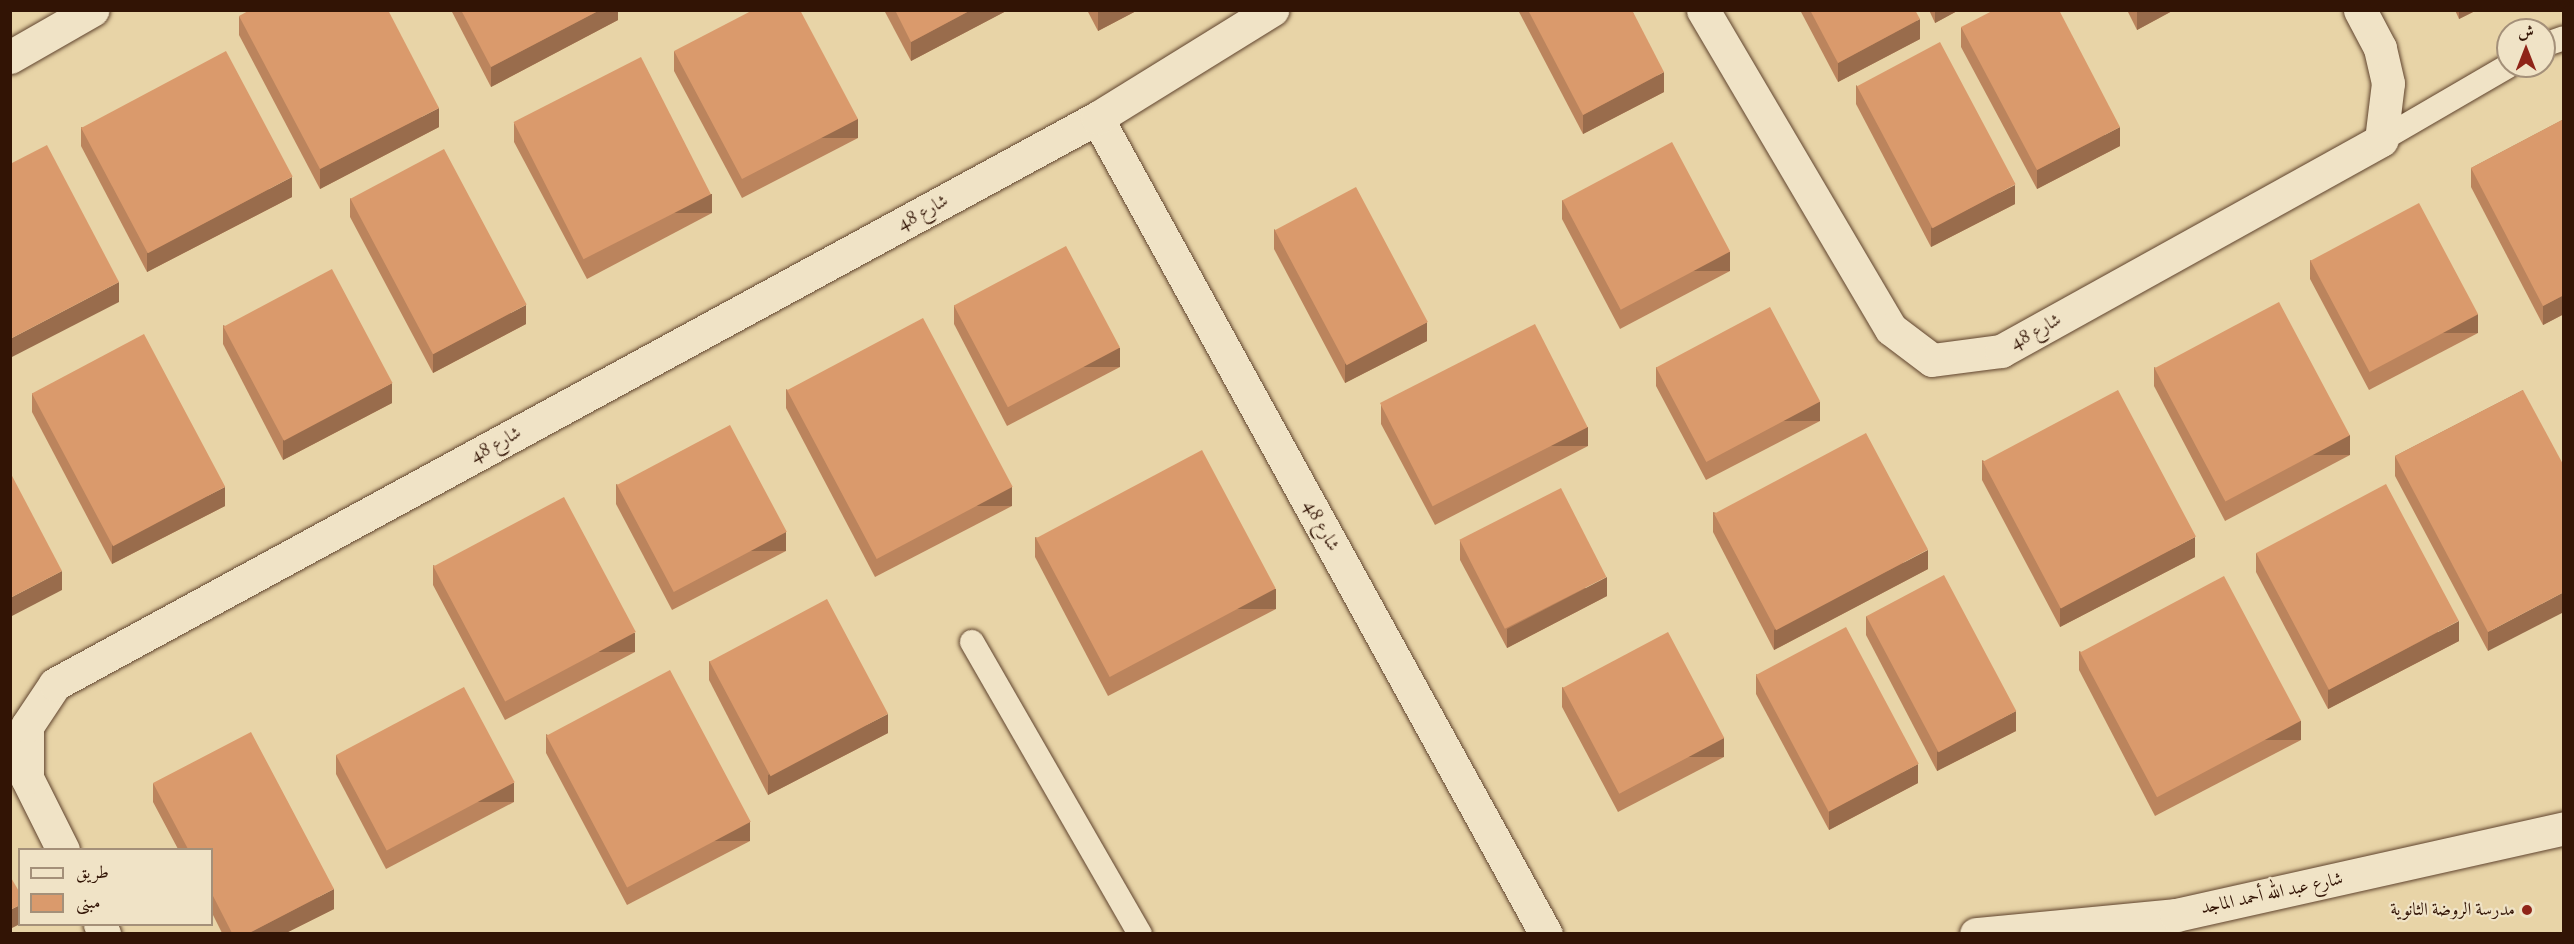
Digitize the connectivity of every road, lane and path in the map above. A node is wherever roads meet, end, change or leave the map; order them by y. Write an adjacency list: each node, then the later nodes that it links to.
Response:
1 (92, 10): 5 (street)
2 (1272, 10): 7 (street, شارع 48)
3 (1703, 10): 8 (street, شارع 48)
4 (2360, 10): 8 (street)
5 (10, 57)
6 (2496, 73): 8 (lane)
7 (1097, 118): 11 (street, شارع 48); 14 (street, شارع 48)
8 (2381, 140)
9 (972, 642): 13 (lane)
10 (2564, 828): 12 (street, شارع عبد الله أحمد الماجد)
11 (62, 848)
12 (2177, 924): 15 (street, شارع عبد الله أحمد الماجد)
13 (1140, 933)
14 (1546, 933)
15 (1985, 933)

